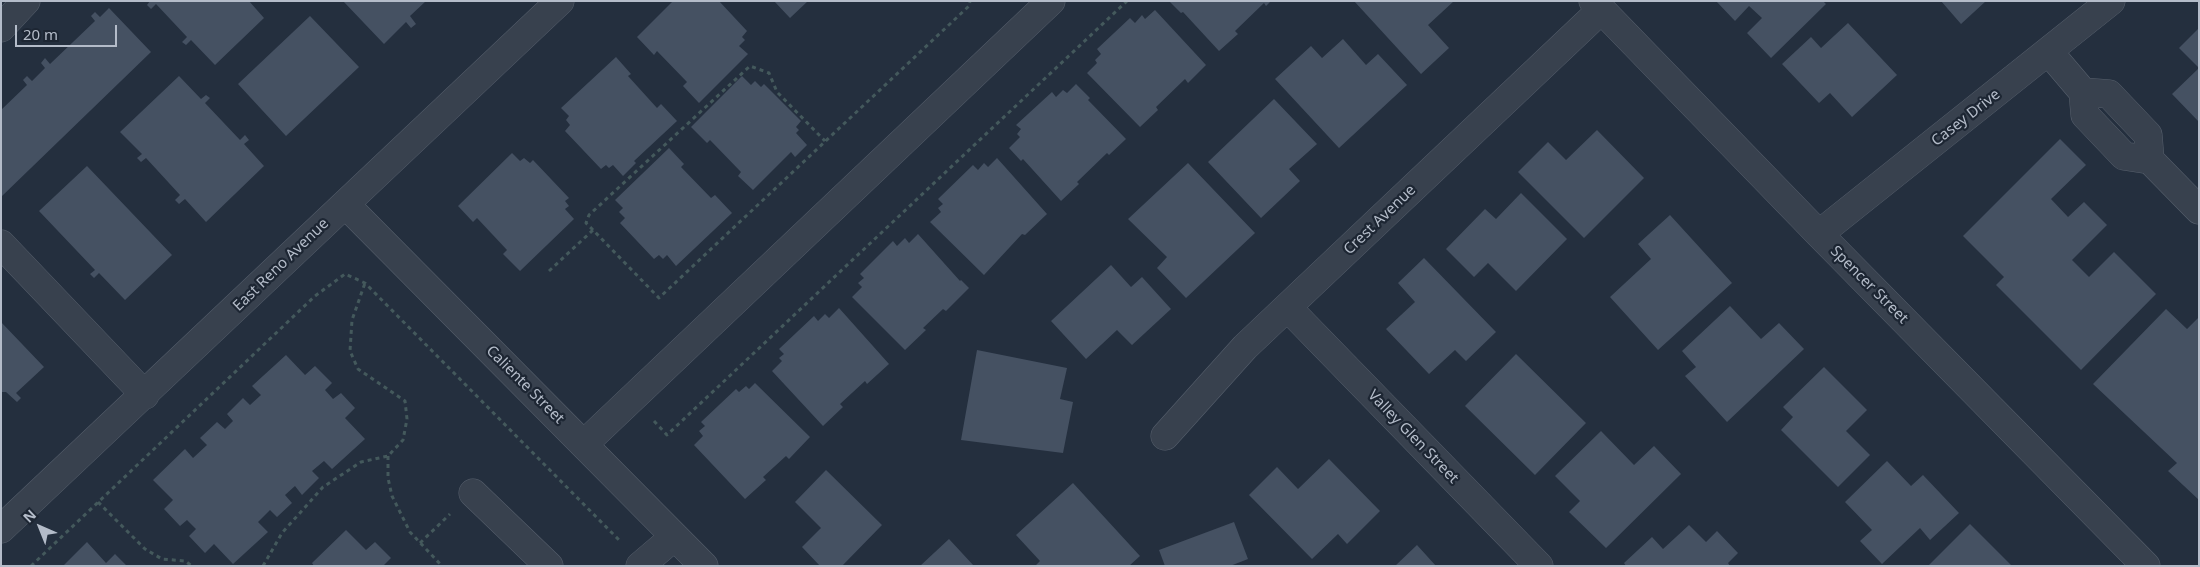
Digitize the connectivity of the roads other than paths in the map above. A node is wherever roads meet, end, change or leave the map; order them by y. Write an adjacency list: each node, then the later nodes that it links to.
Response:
1 (26, 1): 6 (street)
2 (560, 1): 8 (street, East Reno Avenue)
3 (2112, 1): 7 (street, Casey Drive)
4 (1038, 5): 15 (street)
5 (1597, 5): 10 (street, Spencer Street); 12 (street, Crest Avenue)
6 (1, 28)
7 (2049, 52): 9 (street); 10 (street, Casey Drive)
8 (345, 204): 13 (street, East Reno Avenue); 15 (street, Caliente Street)
9 (2199, 210)
10 (1819, 234): 23 (street, Spencer Street)
11 (1, 244): 13 (street)
12 (1288, 308): 14 (street, Crest Avenue); 22 (street, Valley Glen Street)
13 (145, 395): 17 (street, East Reno Avenue)
14 (1165, 436)
15 (584, 444): 18 (street, Caliente Street)
16 (473, 493): 20 (street)
17 (1, 529)
18 (674, 537): 19 (street); 21 (street, Caliente Street)
19 (641, 565)
20 (549, 566)
21 (704, 566)
22 (1539, 566)
23 (2146, 566)

